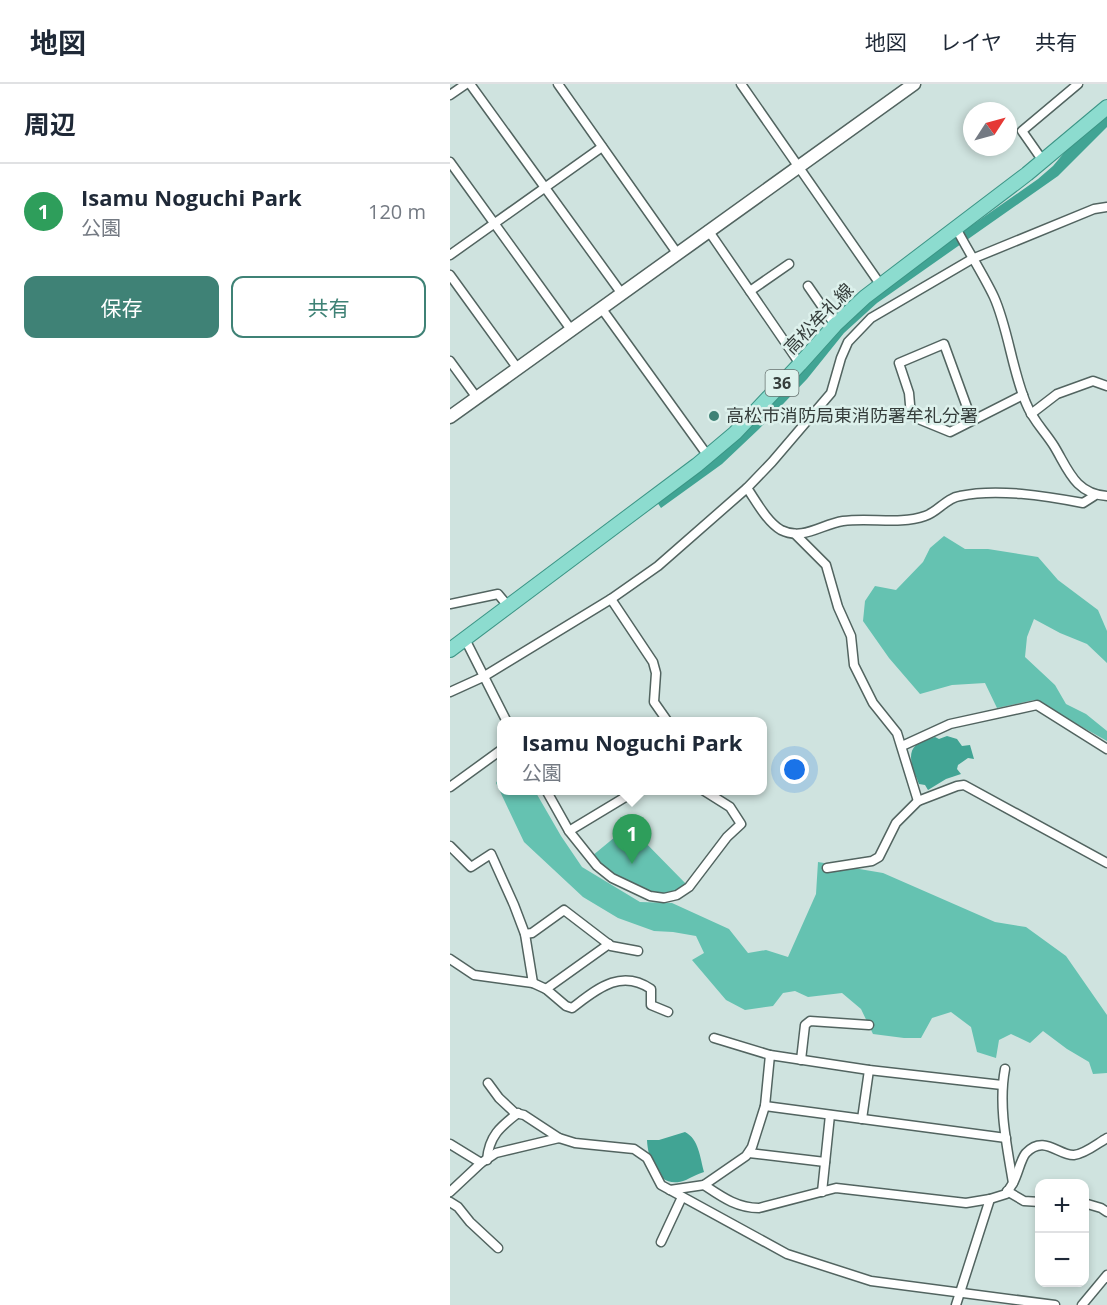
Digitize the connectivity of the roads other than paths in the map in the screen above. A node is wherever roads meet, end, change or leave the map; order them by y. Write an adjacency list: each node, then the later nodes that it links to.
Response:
1 (468, 84): 6 (street); 12 (street)
2 (558, 84): 8 (street)
3 (741, 84): 11 (street)
4 (914, 84): 11 (street)
5 (1078, 84): 9 (street)
6 (450, 95)
7 (1107, 107): 9 (main road, 高松牟礼線 / 36)
8 (602, 147): 12 (street); 17 (street)
9 (1043, 161): 15 (main road, 高松牟礼線 / 36)
10 (450, 162): 14 (street)
11 (798, 166): 16 (street); 22 (street)
12 (544, 186): 14 (street); 25 (street)
13 (1107, 207): 19 (street)
14 (494, 222): 18 (street); 28 (street)
15 (956, 228): 19 (street); 22 (main road, 高松牟礼線 / 36)
16 (708, 230): 17 (street); 24 (street)
17 (677, 254): 25 (street)
18 (450, 255)
19 (972, 259): 33 (street); 39 (street)
20 (789, 264): 24 (street)
21 (450, 275): 31 (street)
22 (880, 284): 27 (main road, 高松牟礼線 / 36)
23 (808, 286): 27 (street)
24 (750, 291): 30 (street)
25 (622, 294): 26 (street)
26 (602, 309): 28 (street); 38 (street)
27 (835, 325): 30 (main road, 高松牟礼線 / 36)
28 (572, 331): 31 (street)
29 (450, 361): 34 (street)
30 (801, 364): 38 (main road, 高松牟礼線 / 36)
31 (518, 369): 34 (street)
32 (1107, 386): 35 (street)
33 (1023, 395): 35 (street); 37 (street)
34 (477, 398): 36 (street)
35 (1031, 414): 40 (street)
36 (450, 417)
37 (972, 421): 37 (street)
38 (708, 456): 45 (main road, 高松牟礼線 / 36)
39 (747, 488): 42 (street); 43 (street)
40 (1094, 496): 41 (street); 42 (street)
41 (1107, 496)
42 (795, 534): 52 (street)
43 (611, 599): 48 (street); 51 (street)
44 (450, 604): 45 (street)
45 (508, 606): 46 (main road, 高松牟礼線 / 36)
46 (465, 639): 47 (main road, 高松牟礼線 / 36); 48 (street)
47 (450, 650)
48 (483, 677): 49 (street); 50 (street)
49 (450, 692)
50 (504, 717)
51 (664, 717)
52 (902, 746): 53 (street); 59 (street)
53 (1107, 749)
54 (497, 753): 55 (street)
55 (450, 787)
56 (549, 795): 60 (street)
57 (629, 795): 60 (street)
58 (711, 795): 60 (street)
59 (918, 801): 62 (street); 63 (street)
60 (569, 831)
61 (450, 846): 64 (street)
62 (1107, 862)
63 (827, 868)
64 (525, 934): 65 (street); 68 (street)
65 (609, 944): 66 (street); 69 (street)
66 (638, 951)
67 (450, 959): 68 (street)
68 (533, 983): 69 (street)
69 (546, 989): 70 (street)
70 (668, 1012)
71 (869, 1025): 74 (street)
72 (714, 1038): 73 (street)
73 (770, 1055): 74 (street); 79 (street)
74 (801, 1060): 75 (street)
75 (869, 1070): 78 (street); 82 (street)
76 (1005, 1070): 78 (street)
77 (488, 1083): 80 (street)
78 (1002, 1085): 85 (street)
79 (765, 1106): 81 (street); 87 (street)
80 (518, 1113): 84 (street); 88 (street)
81 (830, 1114): 82 (street); 89 (street)
82 (862, 1119): 85 (street)
83 (1107, 1137): 90 (street)
84 (560, 1138): 88 (street); 92 (street)
85 (1006, 1138): 90 (street)
86 (450, 1144): 88 (street)
87 (749, 1153): 89 (street); 91 (street)
88 (484, 1161): 94 (street)
89 (825, 1162): 95 (street)
90 (1013, 1183): 93 (street)
91 (704, 1185): 92 (street); 95 (street)
92 (670, 1190): 96 (street)
93 (1007, 1191): 97 (street); 99 (street)
94 (450, 1192)
95 (822, 1192): 97 (street)
96 (682, 1197): 102 (street); 105 (street)
97 (990, 1199): 105 (street)
98 (450, 1202): 103 (street)
99 (1035, 1202)
100 (1089, 1204): 101 (street)
101 (1107, 1212)
102 (661, 1242)
103 (498, 1248)
104 (1107, 1275): 108 (street)
105 (961, 1293): 106 (street); 107 (street)
106 (956, 1305)
107 (1055, 1305)
108 (1082, 1305)

